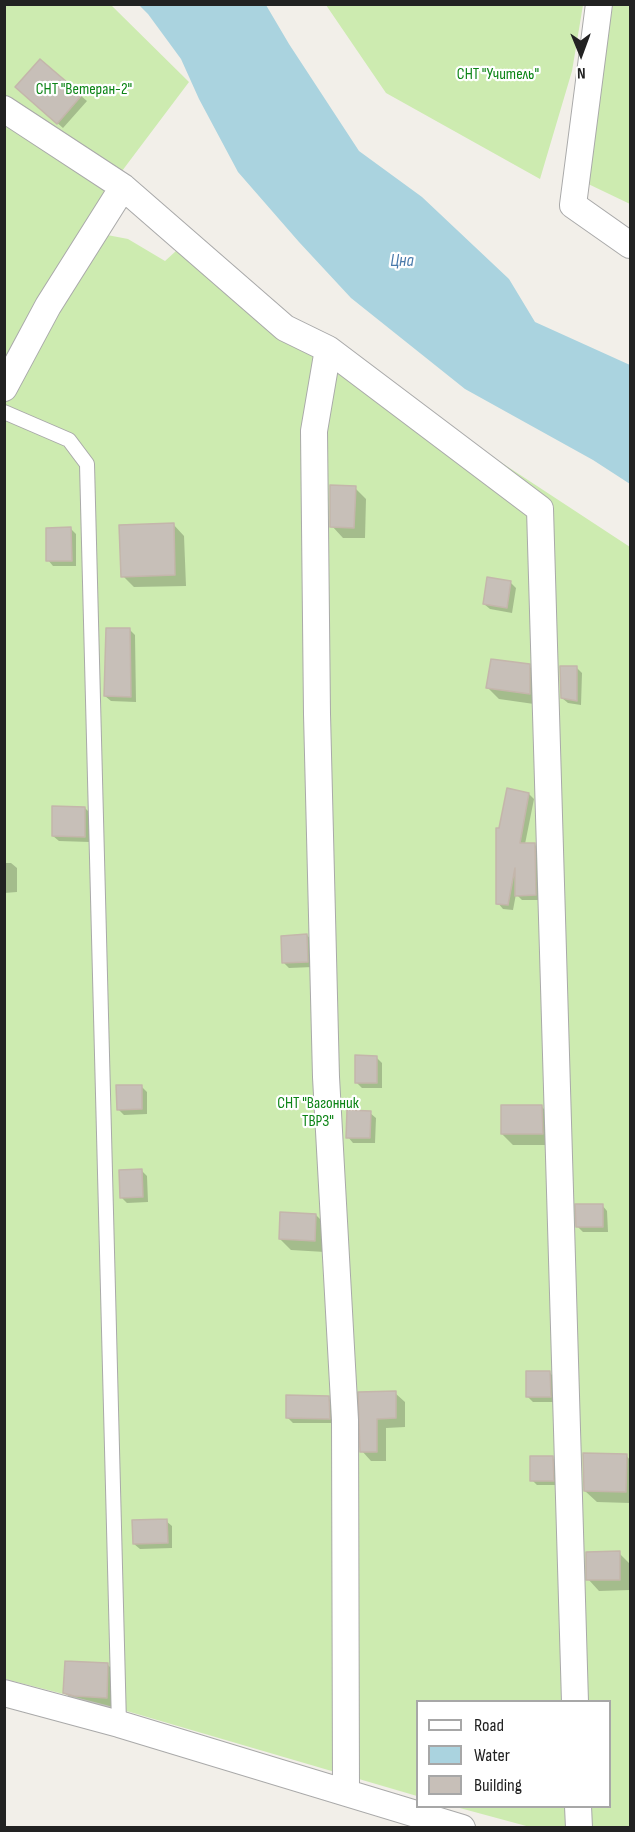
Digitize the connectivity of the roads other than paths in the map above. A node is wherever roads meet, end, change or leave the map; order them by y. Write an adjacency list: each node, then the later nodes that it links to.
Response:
1 (599, 4): 4 (street)
2 (4, 109): 3 (street)
3 (123, 187): 5 (street); 6 (street)
4 (630, 245)
5 (328, 349): 9 (street); 11 (street)
6 (4, 388)
7 (4, 412): 10 (lane)
8 (4, 1693): 10 (street)
9 (575, 1700)
10 (119, 1724): 11 (street)
11 (346, 1792): 13 (street)
12 (578, 1808): 14 (street)
13 (462, 1827)
14 (579, 1827)

